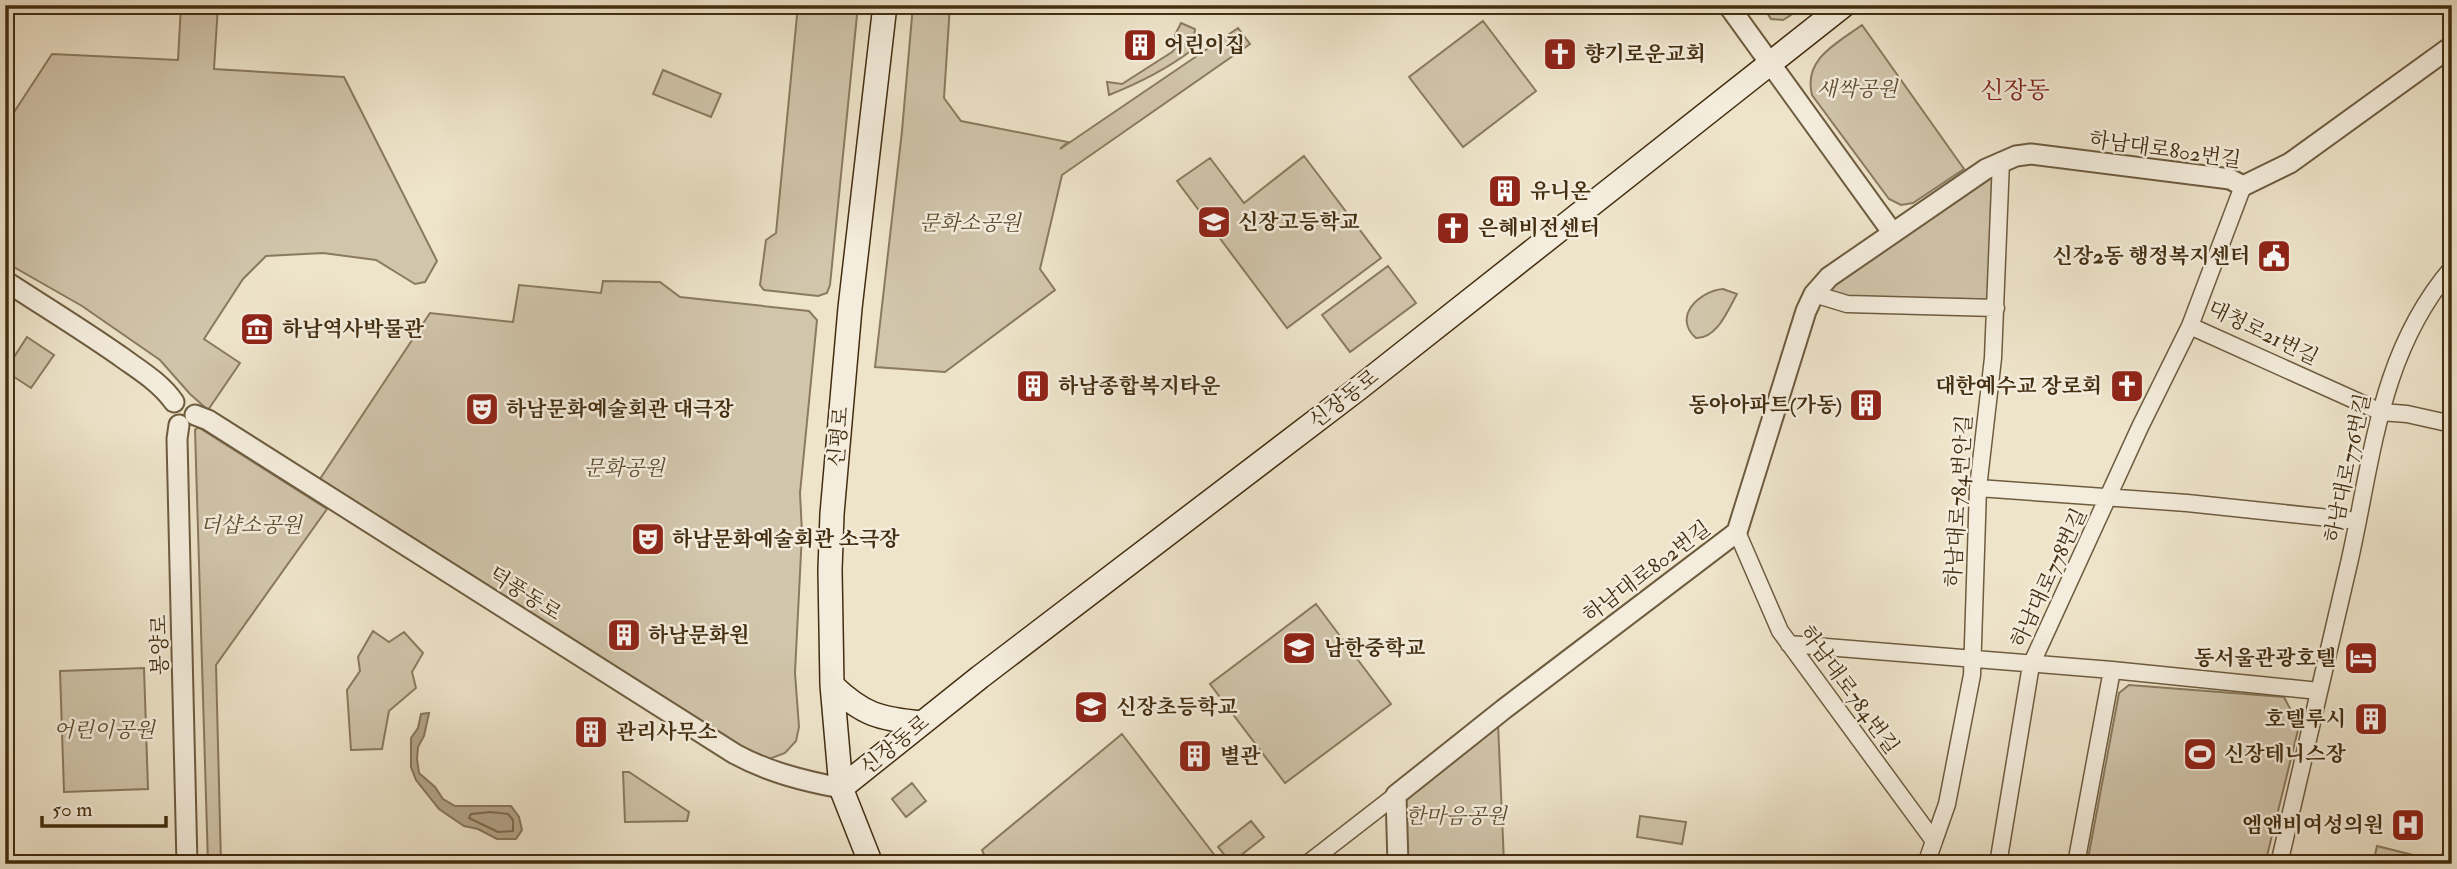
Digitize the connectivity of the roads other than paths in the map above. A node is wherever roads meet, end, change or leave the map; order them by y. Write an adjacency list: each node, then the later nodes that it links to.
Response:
1 (885, 5): 25 (main road, 신평로)
2 (1728, 5): 5 (street)
3 (1844, 5): 5 (main road, 신장동로)
4 (2452, 46): 7 (street, 하남대로802번길)
5 (1770, 64): 8 (street); 27 (main road, 신장동로)
6 (2001, 161): 7 (street, 하남대로802번길); 8 (street, 하남대로802번길); 12 (street, 하남대로784번안길)
7 (2243, 187): 13 (street, 대청로21번길)
8 (1892, 232): 11 (street, 하남대로802번길)
9 (2452, 268): 14 (street, 하남대로776번길)
10 (5, 281): 15 (street, 봉양로)
11 (1814, 294): 12 (street); 20 (street, 하남대로802번길)
12 (1996, 308): 17 (street, 하남대로784번안길)
13 (2190, 326): 14 (street, 대청로21번길); 18 (street, 하남대로778번길)
14 (2381, 412): 16 (street, 대청로21번길); 19 (street, 하남대로776번길)
15 (187, 420): 28 (street, 덕풍동로); 31 (street, 봉양로)
16 (2452, 424)
17 (1978, 488): 18 (street); 22 (street, 하남대로784번안길)
18 (2109, 498): 19 (street); 23 (street, 하남대로778번길)
19 (2358, 521): 26 (street, 하남대로776번길)
20 (1737, 532): 21 (street, 하남대로784번길); 29 (street, 하남대로802번길)
21 (1789, 644): 22 (street); 30 (street, 하남대로784번길)
22 (1972, 658): 23 (street); 30 (street, 하남대로784번안길)
23 (2031, 664): 24 (street); 36 (street, 하남대로778번길)
24 (2112, 670): 26 (street); 37 (street)
25 (832, 685): 27 (main road); 28 (main road, 신평로)
26 (2319, 691): 38 (street, 하남대로776번길)
27 (922, 723): 28 (main road, 신장동로)
28 (841, 788): 32 (main road, 신평로)
29 (1396, 795): 33 (street); 34 (street)
30 (1934, 841): 35 (street)
31 (187, 864)
32 (871, 864)
33 (1307, 864)
34 (1398, 864)
35 (1926, 864)
36 (1998, 864)
37 (2076, 864)
38 (2279, 864)

